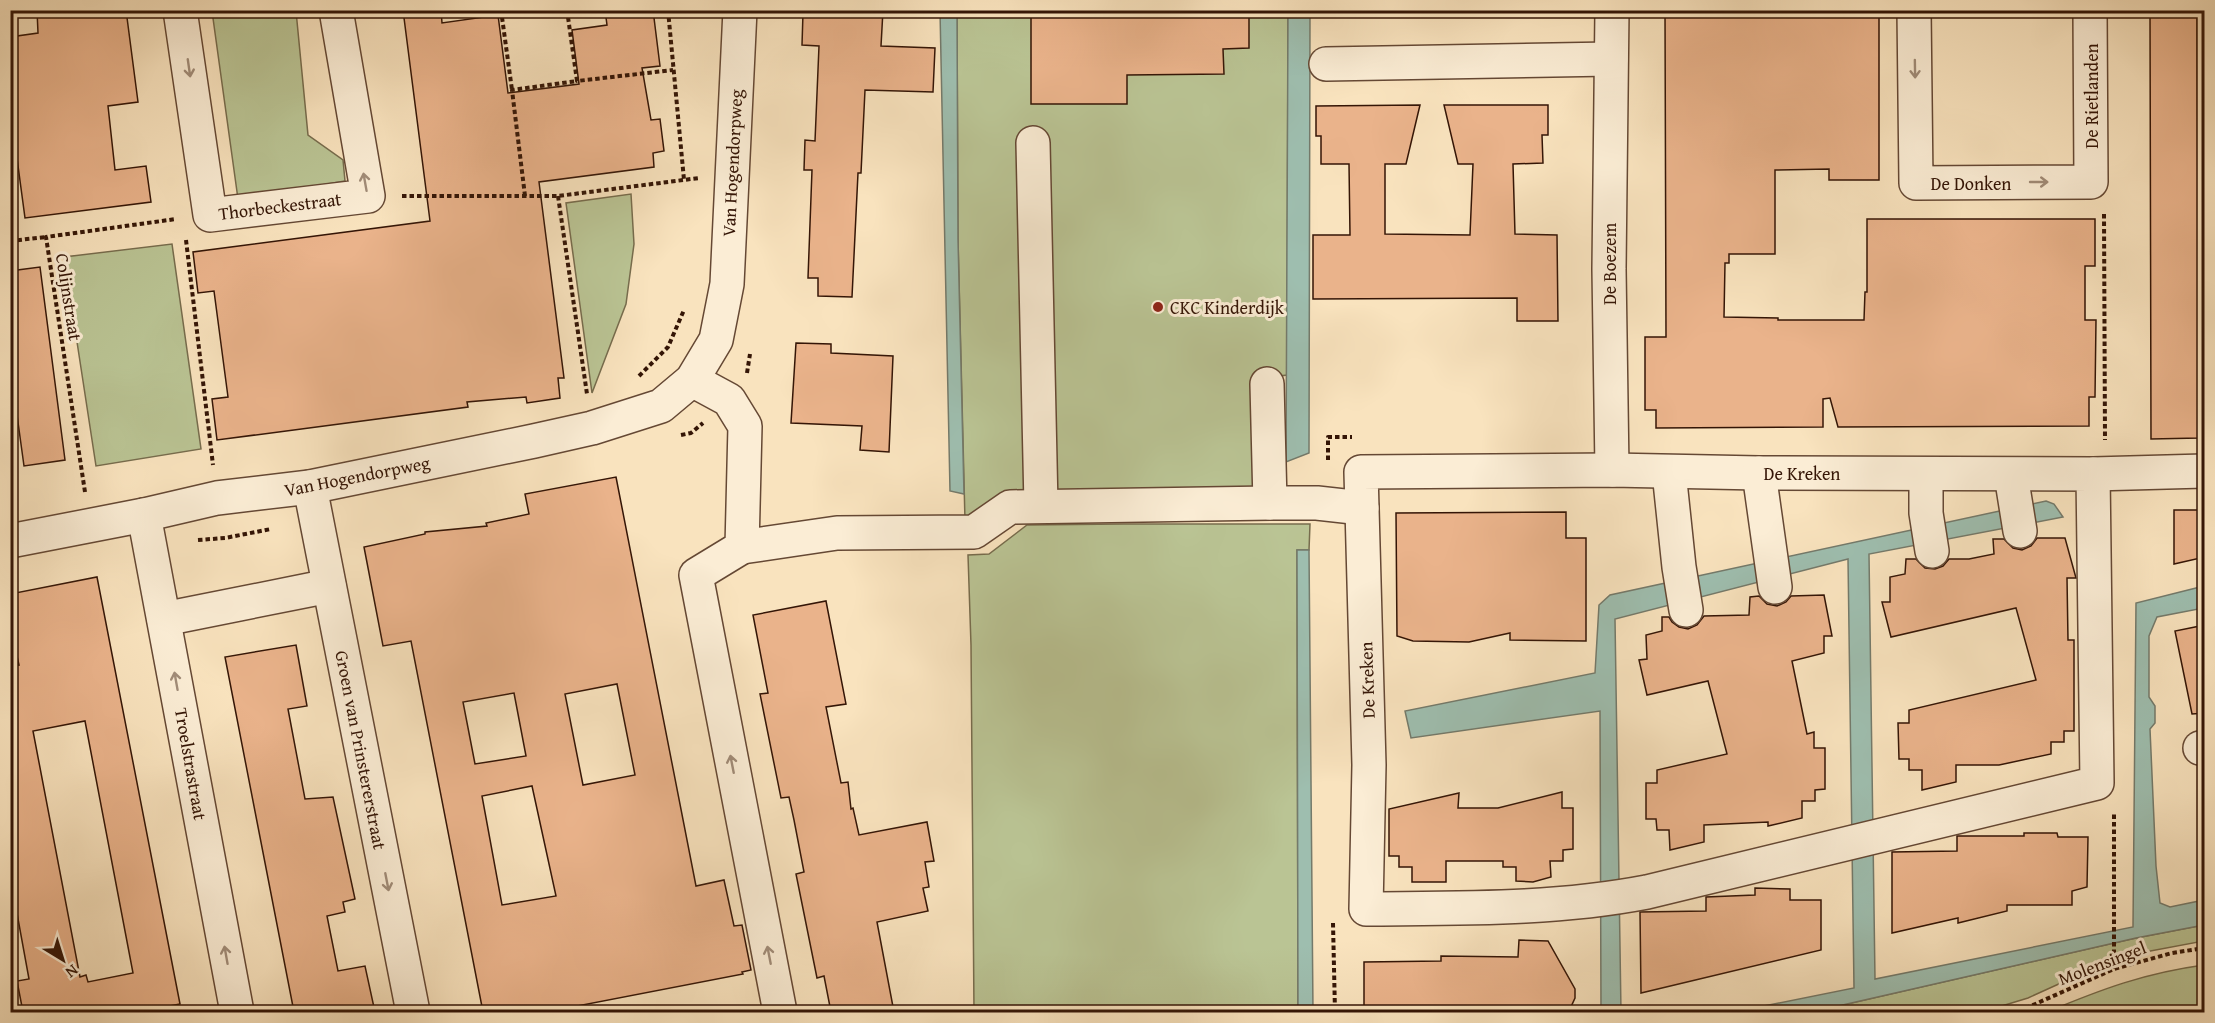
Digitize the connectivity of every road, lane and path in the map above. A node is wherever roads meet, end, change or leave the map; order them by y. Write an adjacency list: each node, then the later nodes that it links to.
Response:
1 (180, 10): 24 (street, Thorbeckestraat, one-way to 24)
2 (336, 10): 21 (street, Thorbeckestraat, one-way to 2)
3 (501, 10): 14 (path)
4 (567, 10): 13 (path)
5 (668, 10): 12 (path)
6 (740, 10): 17 (street, Van Hogendorpweg)
7 (1612, 10): 10 (street, De Boezem)
8 (1914, 10): 20 (street, De Donken, one-way to 20)
9 (2090, 10): 20 (street, De Rietlanden)
10 (1611, 58): 11 (street); 38 (street, De Boezem)
11 (1326, 64)
12 (673, 69): 13 (path); 19 (path)
13 (577, 81): 14 (path)
14 (512, 90): 22 (path)
15 (1033, 143): 49 (street)
16 (699, 167): 18 (path)
17 (732, 175): 18 (path); 29 (street, Van Hogendorpweg)
18 (699, 178): 19 (path)
19 (684, 180): 23 (path)
20 (2091, 182): 43 (path)
21 (368, 196): 22 (path); 24 (street, Thorbeckestraat)
22 (525, 196): 23 (path)
23 (558, 196): 33 (path)
24 (210, 215): 25 (path, Colijnstraat); 35 (path)
25 (46, 237): 26 (path); 45 (path, Colijnstraat)
26 (10, 240)
27 (686, 305): 30 (path)
28 (750, 352): 32 (path)
29 (693, 380): 32 (street); 33 (street, Van Hogendorpweg)
30 (634, 381)
31 (1267, 384): 48 (street)
32 (729, 400): 34 (path); 54 (street)
33 (592, 428): 47 (street, Van Hogendorpweg)
34 (673, 437)
35 (213, 466): 36 (path); 37 (path)
36 (224, 466)
37 (202, 468)
38 (1612, 470): 40 (street, De Kreken); 50 (street, De Kreken)
39 (2205, 471): 43 (street)
40 (1669, 472): 41 (street, De Kreken); 58 (street)
41 (1759, 473): 42 (street, De Kreken); 57 (street)
42 (1926, 474): 43 (street, De Kreken); 55 (street)
43 (2093, 474): 60 (street)
44 (96, 488): 45 (path)
45 (84, 491): 46 (path); 51 (path, Colijnstraat)
46 (74, 493)
47 (312, 501): 52 (street, Van Hogendorpweg); 52 (path); 56 (street, Groen van Prinstererstraat)
48 (1270, 503): 49 (street); 50 (street)
49 (1041, 506): 54 (street)
50 (1362, 508): 60 (street, De Kreken)
51 (89, 524): 52 (street, Van Hogendorpweg); 53 (street, Van Hogendorpweg)
52 (146, 529): 59 (street, Troelstrastraat)
53 (10, 541)
54 (742, 547): 66 (street, one-way to 54)
55 (1932, 551)
56 (328, 586): 59 (street); 65 (street, Groen van Prinstererstraat, one-way to 65)
57 (1775, 587)
58 (1686, 610)
59 (165, 619): 64 (street, Troelstrastraat, one-way to 59)
60 (2097, 783): 62 (path)
61 (2205, 948): 62 (path, Molensingel)
62 (2114, 969): 63 (path, Molensingel)
63 (2024, 1011): 67 (path, Molensingel)
64 (237, 1012)
65 (413, 1012)
66 (780, 1012)
67 (2011, 1012)

